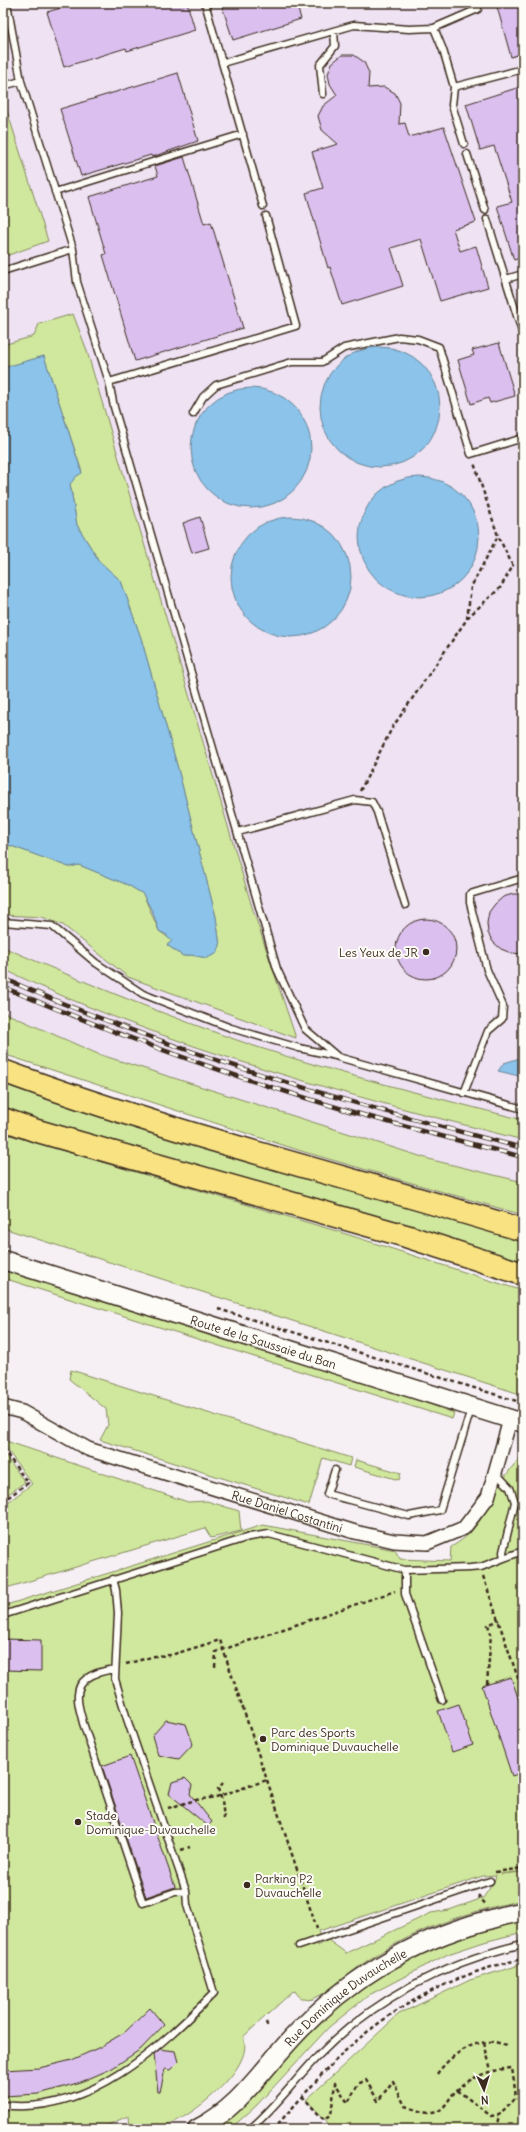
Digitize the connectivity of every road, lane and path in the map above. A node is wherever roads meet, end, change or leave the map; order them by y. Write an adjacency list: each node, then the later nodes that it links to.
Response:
1 (7, 3): 8 (lane)
2 (204, 3): 6 (lane)
3 (478, 9): 4 (lane)
4 (434, 28): 5 (lane); 10 (lane)
5 (334, 31): 6 (lane); 11 (lane)
6 (222, 63): 12 (lane)
7 (523, 69): 10 (lane)
8 (21, 81): 9 (lane); 15 (lane)
9 (3, 86)
10 (454, 87): 13 (lane)
11 (323, 94)
12 (243, 134): 15 (lane); 16 (lane)
13 (464, 144)
14 (467, 154): 17 (lane)
15 (55, 192): 20 (lane)
16 (263, 206)
17 (485, 210)
18 (266, 216): 25 (lane)
19 (487, 219): 23 (lane)
20 (73, 249): 21 (lane); 25 (lane)
21 (3, 271)
22 (523, 274): 23 (lane)
23 (506, 279): 24 (lane)
24 (523, 335)
25 (108, 382): 32 (lane)
26 (193, 414): 28 (lane)
27 (523, 438): 28 (lane)
28 (471, 454): 29 (path)
29 (498, 536): 30 (path); 30 (path)
30 (467, 619): 31 (path)
31 (355, 800): 32 (lane); 34 (lane)
32 (238, 832): 36 (lane)
33 (523, 878): 38 (lane)
34 (405, 905)
35 (3, 922): 36 (lane)
36 (338, 1057): 38 (lane)
37 (3, 1071): 41 (highway)
38 (464, 1093): 39 (lane)
39 (523, 1109)
40 (3, 1119): 45 (highway)
41 (523, 1230)
42 (3, 1241): 43 (path)
43 (10, 1244)
44 (3, 1260): 49 (main road, Route de la Saussaie du Ban)
45 (523, 1274)
46 (211, 1306): 47 (path)
47 (523, 1404)
48 (3, 1407): 53 (street, Rue Daniel Costantini)
49 (471, 1407): 50 (main road, Route de la Saussaie du Ban); 52 (lane)
50 (516, 1422): 53 (street, Rue Daniel Costantini)
51 (3, 1449): 54 (path)
52 (335, 1470)
53 (495, 1472): 56 (lane)
54 (3, 1501)
55 (523, 1551): 56 (lane)
56 (504, 1558): 57 (lane)
57 (405, 1570): 58 (lane); 67 (lane)
58 (113, 1579): 61 (lane); 64 (lane)
59 (485, 1581): 62 (path)
60 (391, 1592): 63 (path)
61 (3, 1614)
62 (499, 1620): 66 (path); 68 (path)
63 (223, 1649): 64 (path); 65 (path); 71 (path)
64 (116, 1666): 74 (lane); 82 (lane)
65 (215, 1667)
66 (487, 1684)
67 (442, 1700)
68 (523, 1703)
69 (519, 1774): 70 (path)
70 (523, 1779)
71 (267, 1780): 73 (path); 85 (path)
72 (223, 1783): 73 (path)
73 (220, 1795): 74 (path); 75 (path)
74 (159, 1811): 82 (lane)
75 (224, 1819)
76 (190, 1847): 77 (path)
77 (183, 1849)
78 (523, 1868): 79 (path)
79 (492, 1872)
80 (490, 1881): 81 (lane)
81 (475, 1886): 83 (path); 87 (lane)
82 (186, 1891): 99 (lane)
83 (488, 1906)
84 (523, 1912): 101 (main road, Rue Dominique Duvauchelle)
85 (317, 1929)
86 (523, 1944): 102 (lane)
87 (298, 1946)
88 (523, 1959): 96 (path)
89 (266, 2022): 90 (path)
90 (268, 2028)
91 (484, 2043): 92 (path); 93 (path); 94 (path)
92 (506, 2045)
93 (492, 2070): 95 (path); 97 (path)
94 (437, 2074)
95 (457, 2090): 96 (path); 100 (path)
96 (302, 2096): 103 (path)
97 (516, 2097): 98 (path); 100 (path)
98 (523, 2100)
99 (3, 2106)
100 (499, 2115): 104 (path)
101 (197, 2129)
102 (250, 2129)
103 (273, 2129)
104 (496, 2129)

